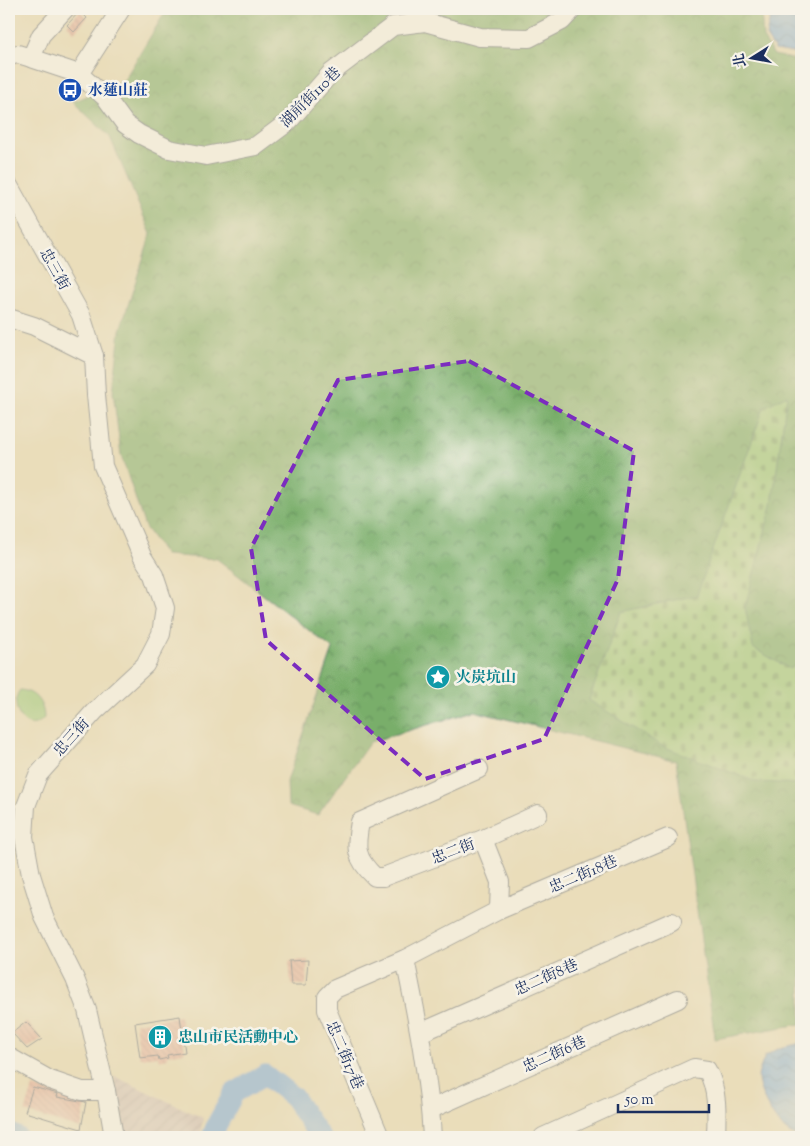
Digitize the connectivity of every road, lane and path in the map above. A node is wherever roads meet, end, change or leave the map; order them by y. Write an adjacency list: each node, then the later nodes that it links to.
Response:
1 (65, 9): 5 (street)
2 (121, 9): 6 (street)
3 (573, 9): 6 (street, 湖前街110巷)
4 (9, 56): 5 (street, 湖前街110巷)
5 (31, 58): 6 (street, 湖前街110巷)
6 (79, 74)
7 (9, 186): 9 (street, 忠三街)
8 (9, 318): 9 (street)
9 (94, 356): 20 (street, 忠三街)
10 (479, 769): 13 (street, 忠二街)
11 (538, 814): 13 (street)
12 (668, 838): 14 (street, 忠二街18巷)
13 (483, 839): 14 (street, 忠二街)
14 (499, 910): 16 (street)
15 (672, 922): 18 (street, 忠二街8巷)
16 (406, 959): 18 (street); 23 (street, 忠二街17巷)
17 (678, 999): 21 (street, 忠二街6巷)
18 (420, 1033): 21 (street)
19 (9, 1057): 20 (street)
20 (106, 1091): 22 (street, 忠三街)
21 (431, 1109): 24 (street)
22 (114, 1137)
23 (380, 1137)
24 (432, 1137)
25 (543, 1137): 26 (street)
26 (713, 1137)

